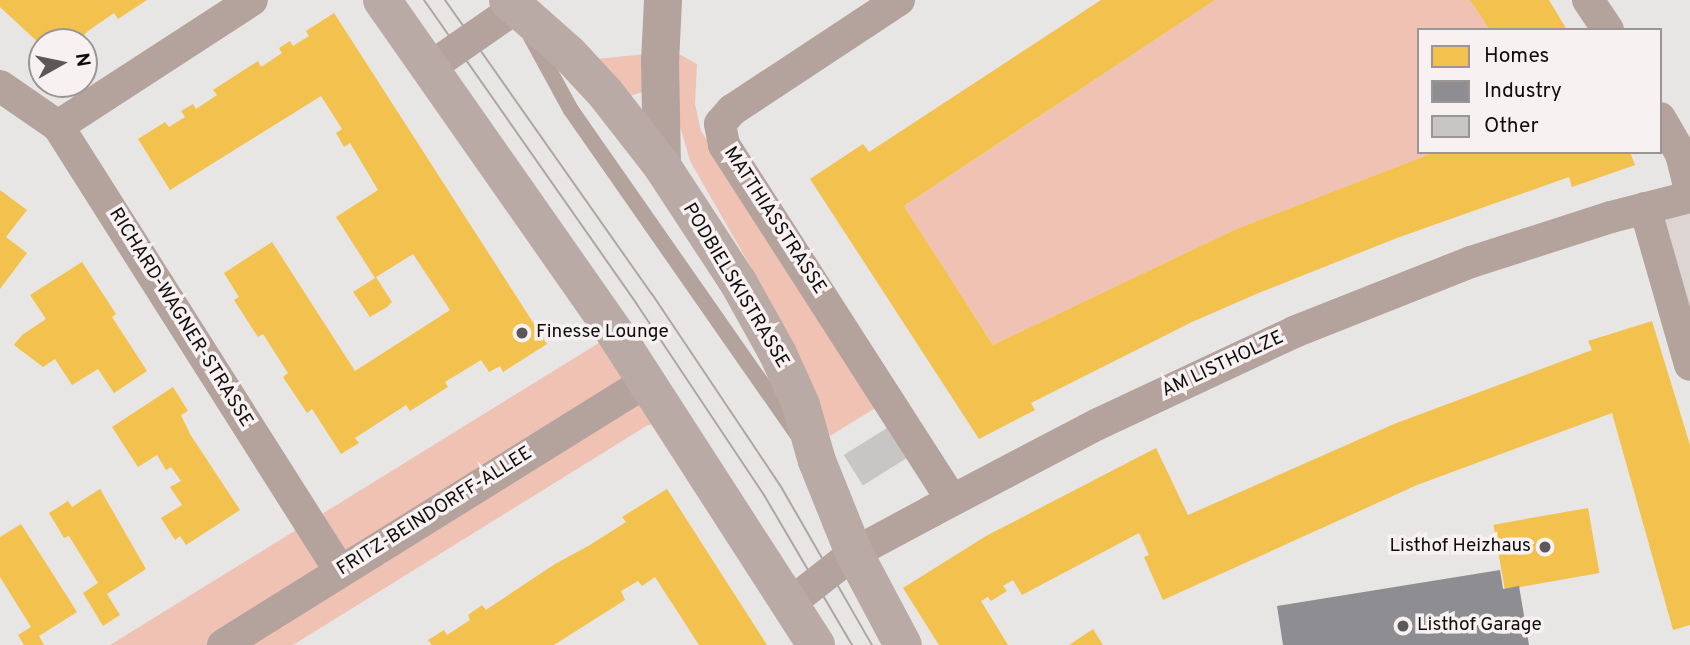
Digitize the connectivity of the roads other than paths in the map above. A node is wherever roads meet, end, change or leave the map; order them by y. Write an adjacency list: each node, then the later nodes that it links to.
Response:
1 (252, 0): 11 (street)
2 (382, 0): 8 (main road)
3 (663, 0): 12 (street)
4 (899, 0): 19 (street, MATTHIASSTRASSE)
5 (1588, 0): 7 (street)
6 (518, 2): 8 (street); 12 (main road, PODBIELSKISTRASSE); 18 (lane)
7 (1607, 28)
8 (429, 68): 17 (main road)
9 (0, 86): 11 (street, RICHARD-WAGNER-STRASSE)
10 (1662, 121): 13 (street)
11 (58, 126): 21 (street, RICHARD-WAGNER-STRASSE)
12 (662, 166): 18 (main road, PODBIELSKISTRASSE)
13 (1690, 189)
14 (1690, 197): 15 (street, AM LISTHOLZE)
15 (1645, 208): 16 (street); 19 (street, AM LISTHOLZE)
16 (1690, 365)
17 (647, 381): 21 (street, FRITZ-BEINDORFF-ALLEE); 22 (main road)
18 (817, 461): 20 (main road, PODBIELSKISTRASSE)
19 (952, 500): 20 (street, AM LISTHOLZE)
20 (854, 553): 22 (street, AM LISTHOLZE); 25 (main road, PODBIELSKISTRASSE)
21 (340, 571): 23 (street, FRITZ-BEINDORFF-ALLEE)
22 (789, 604): 24 (main road)
23 (223, 645)
24 (816, 645)
25 (903, 645)

